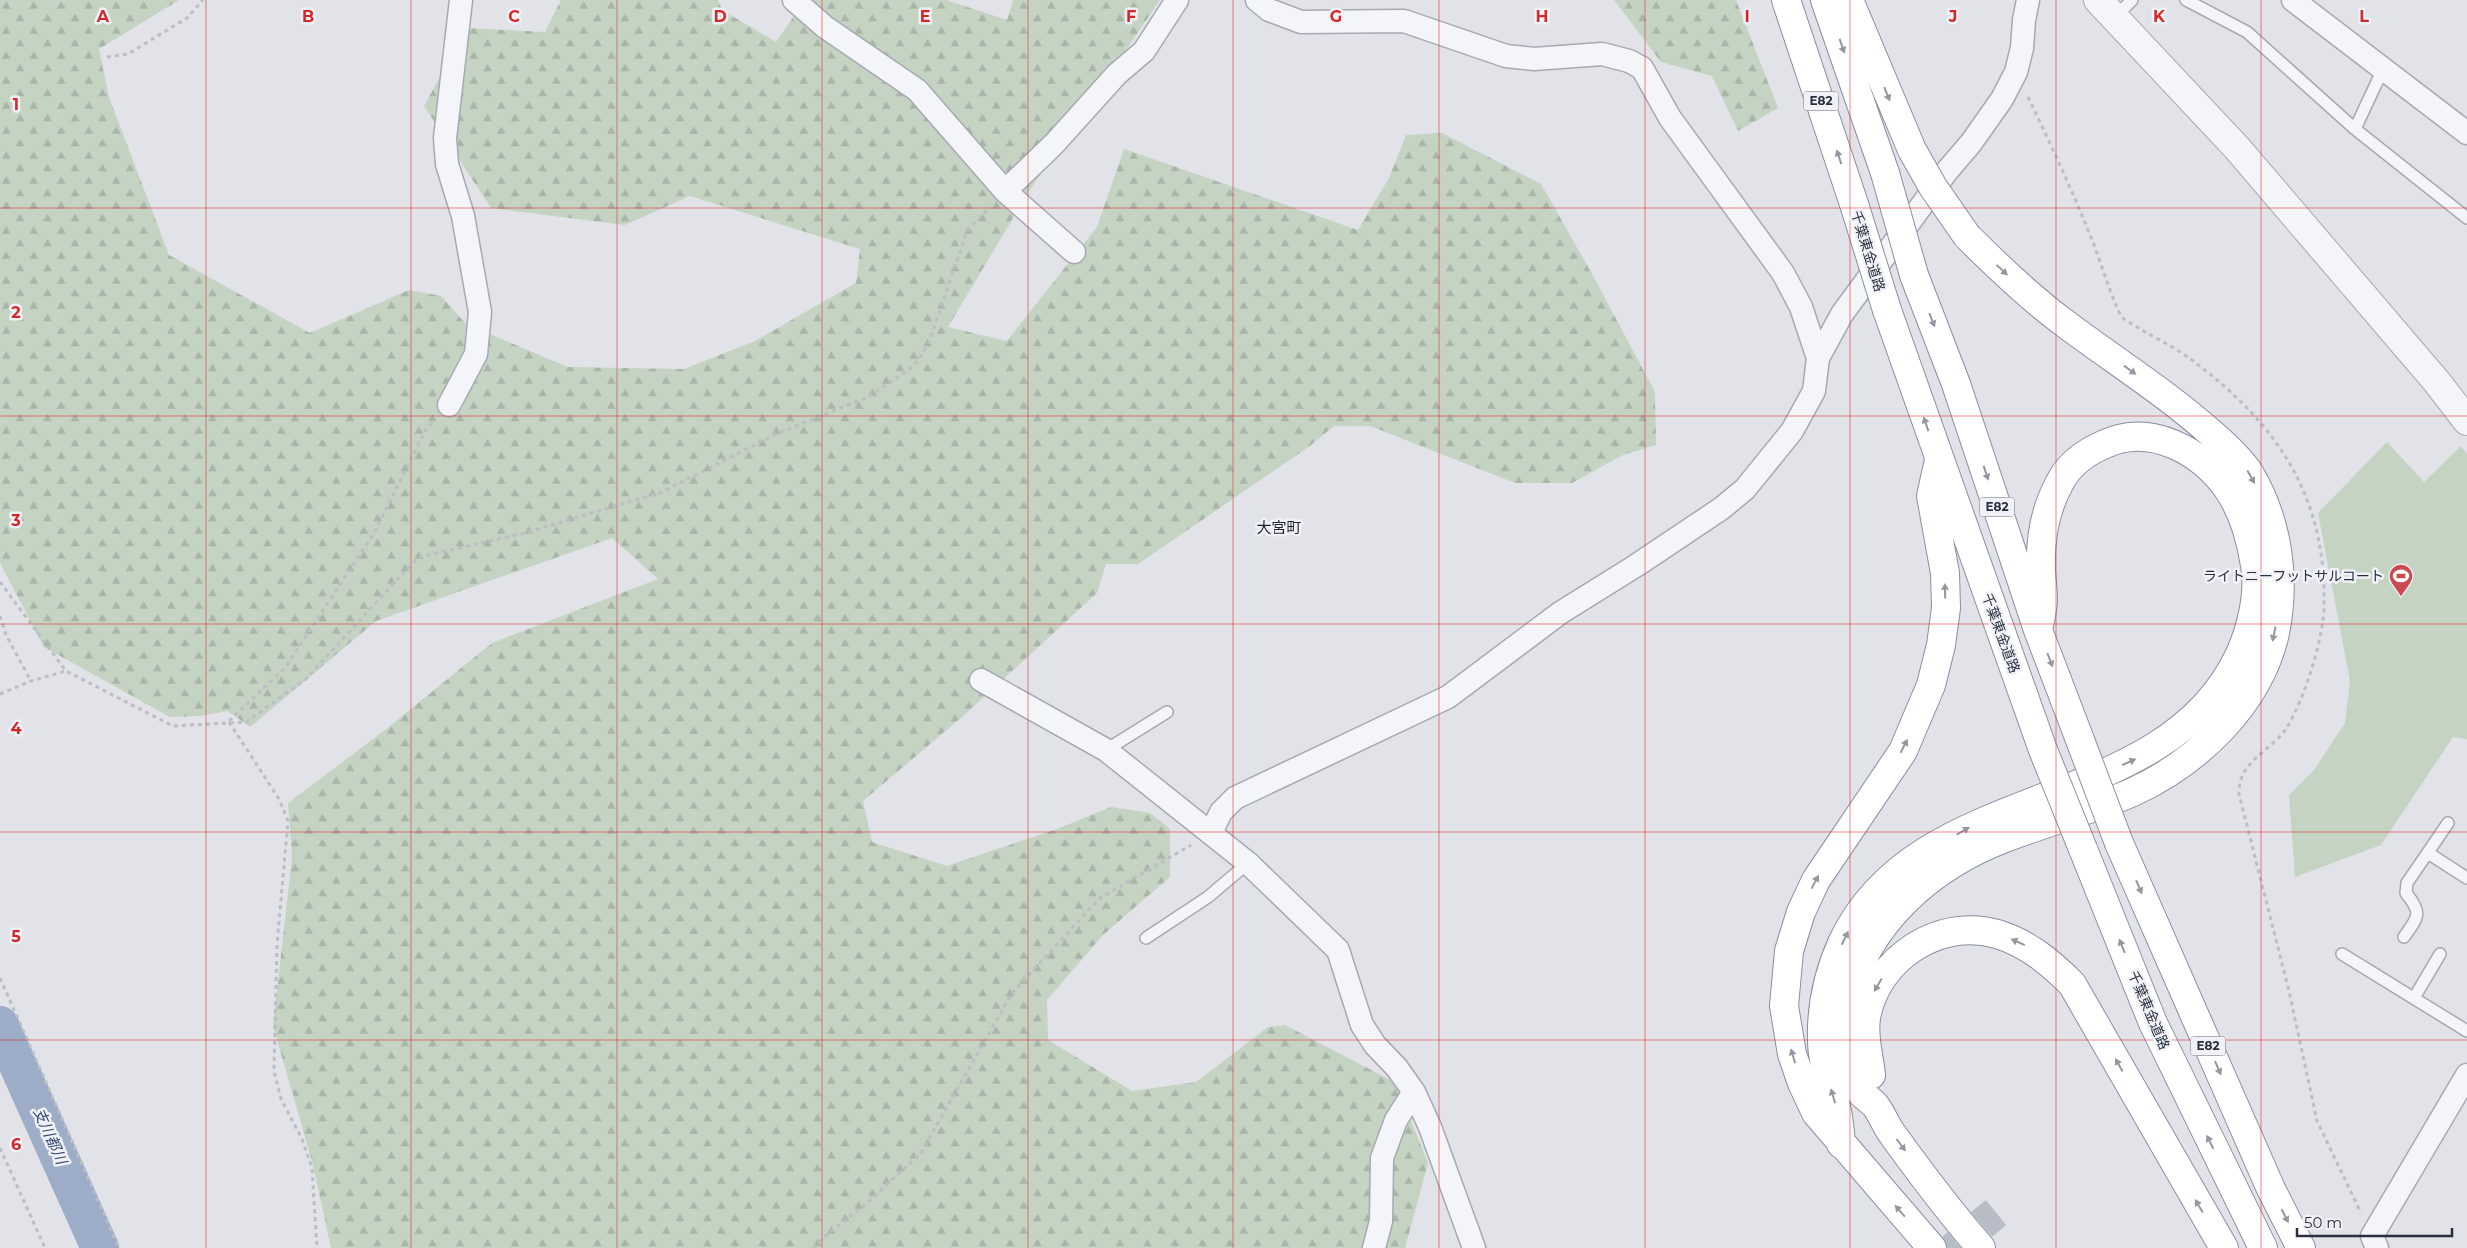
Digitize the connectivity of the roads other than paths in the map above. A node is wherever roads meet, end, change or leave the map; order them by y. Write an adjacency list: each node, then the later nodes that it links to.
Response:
1 (461, 0): 19 (street)
2 (794, 0): 15 (street)
3 (1177, 0): 15 (street)
4 (1257, 0): 18 (street)
5 (1786, 0): 21 (highway, 千葉東金道路 / E82, one-way to 5, bridge)
6 (1825, 0): 22 (highway, E82, one-way to 22, bridge)
7 (1850, 0): 39 (highway, one-way to 39, bridge)
8 (2028, 0): 18 (street)
9 (2186, 0): 13 (lane)
10 (2293, 0): 12 (street)
11 (2115, 6): 20 (street)
12 (2383, 69): 13 (lane); 14 (street)
13 (2355, 129): 16 (lane)
14 (2467, 133)
15 (1005, 191): 17 (street)
16 (2467, 218)
17 (1074, 252)
18 (1818, 358): 27 (street)
19 (449, 405)
20 (2467, 421)
21 (1939, 460): 40 (highway, one-way to 21); 46 (highway, 千葉東金道路 / E82, one-way to 21, bridge)
22 (2038, 630): 40 (highway, one-way to 22); 47 (highway, E82, one-way to 47, bridge)
23 (981, 680): 25 (street)
24 (1167, 712): 25 (lane)
25 (1106, 750): 27 (street)
26 (2448, 823): 28 (lane)
27 (1211, 833): 29 (street)
28 (2428, 853): 30 (lane); 31 (lane)
29 (1248, 863): 32 (lane); 38 (street)
30 (2467, 878)
31 (2404, 937)
32 (1146, 938)
33 (2342, 954): 35 (lane)
34 (2440, 954): 35 (lane)
35 (2414, 998): 36 (lane)
36 (2467, 1031)
37 (2467, 1076): 48 (street)
38 (1414, 1092): 41 (street); 42 (street)
39 (1874, 1104): 44 (highway, one-way to 44); 45 (highway, one-way to 39)
40 (1842, 1144): 43 (highway, one-way to 40)
41 (1374, 1248)
42 (1474, 1248)
43 (1932, 1248)
44 (1981, 1248)
45 (2224, 1248)
46 (2264, 1248)
47 (2301, 1248)
48 (2378, 1248)

